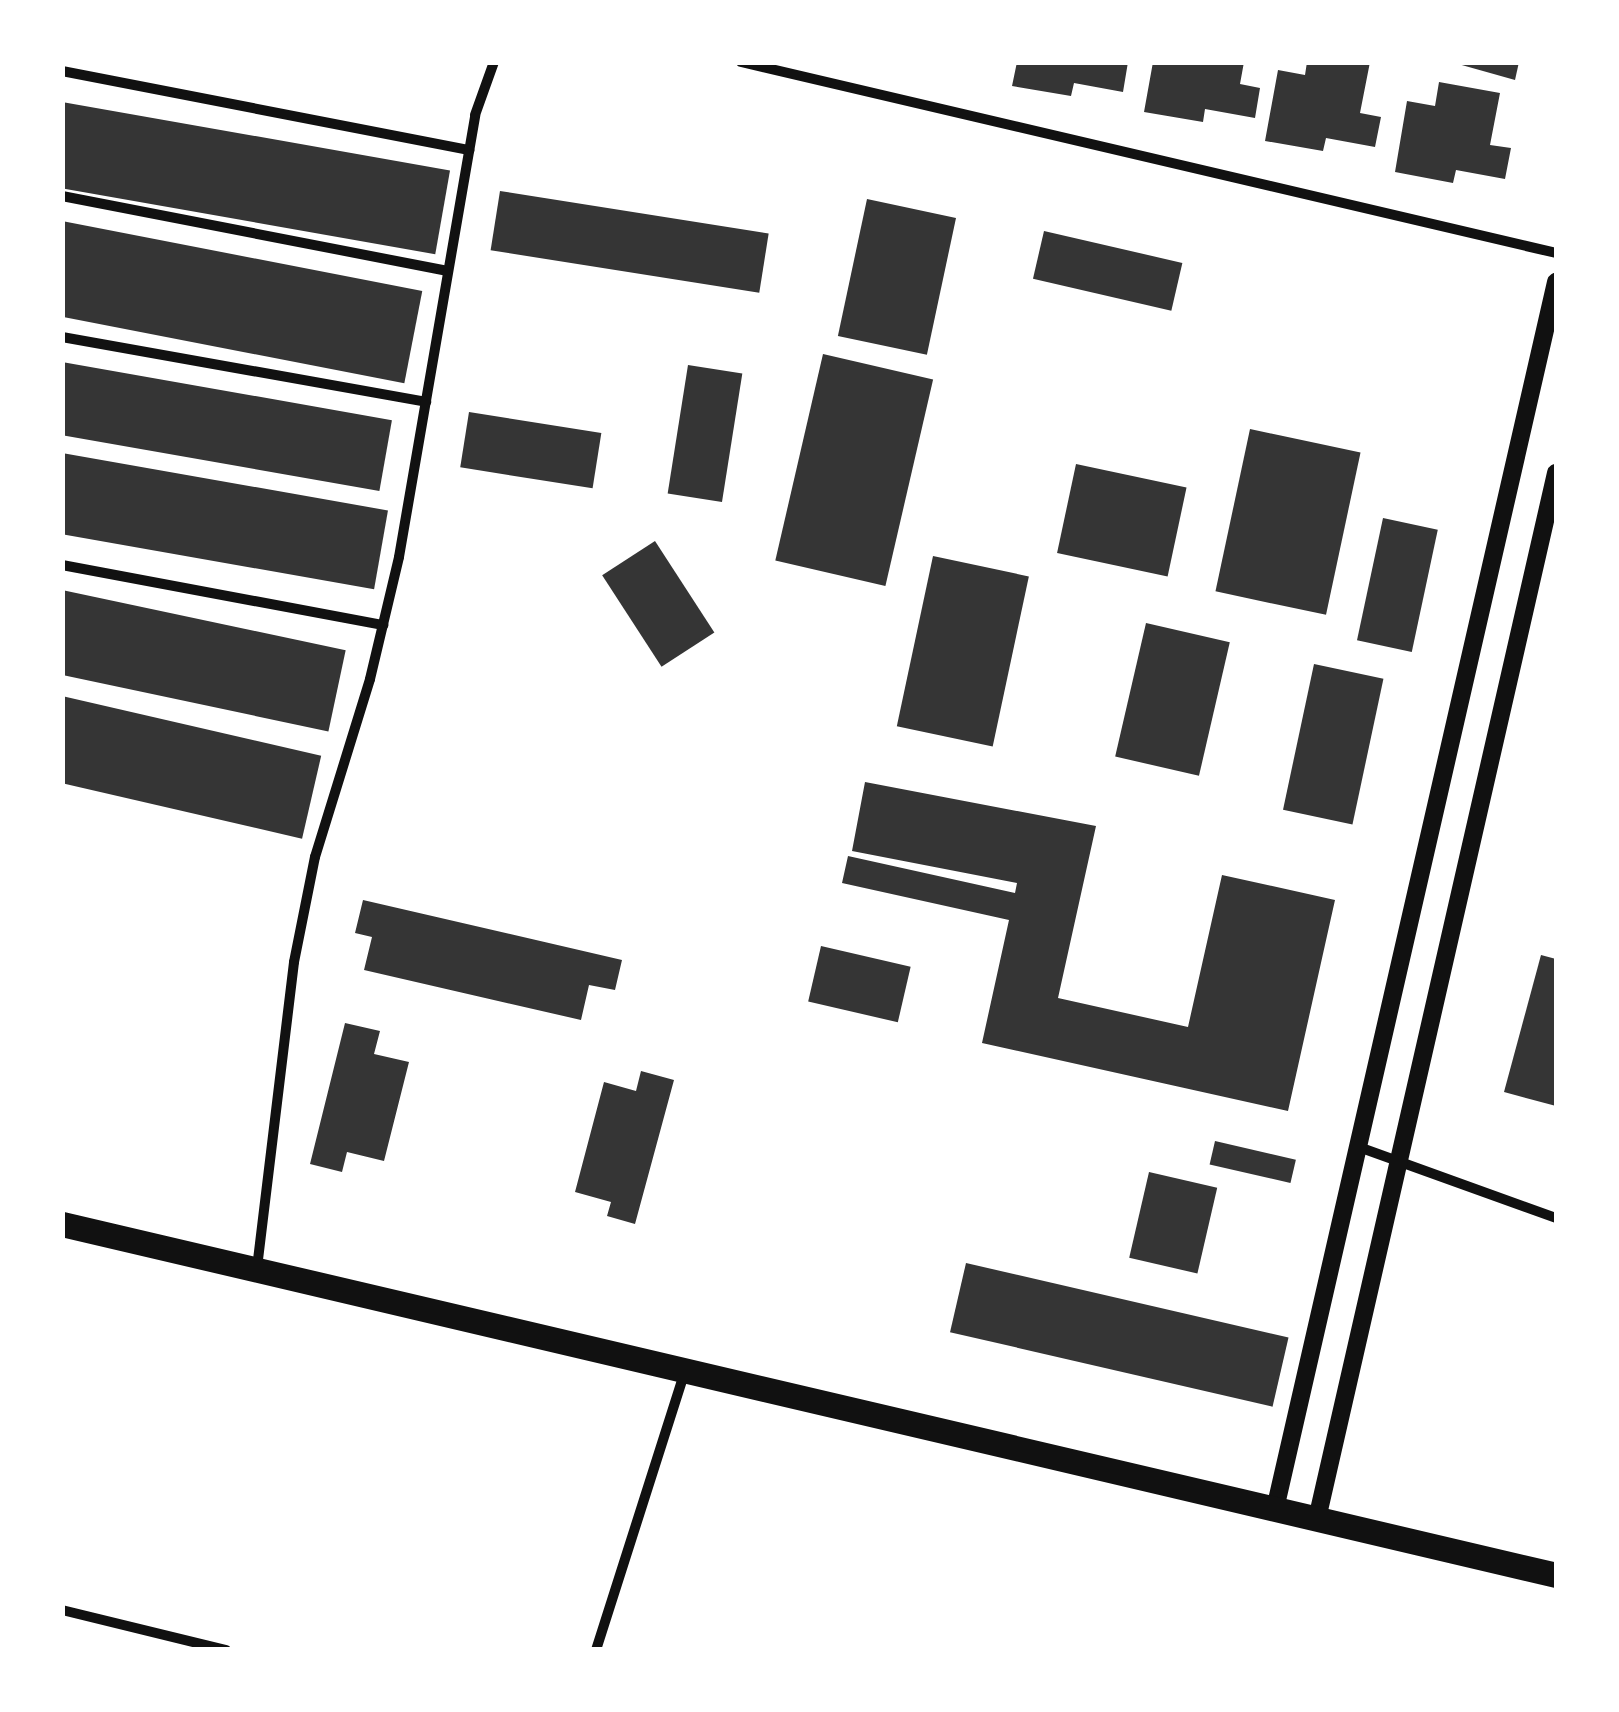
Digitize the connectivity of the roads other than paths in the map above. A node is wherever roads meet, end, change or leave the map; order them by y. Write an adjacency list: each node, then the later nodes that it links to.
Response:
1 (494, 62): 4 (street)
2 (741, 62): 6 (street)
3 (62, 71): 4 (street)
4 (469, 150): 7 (street)
5 (62, 196): 7 (street)
6 (1556, 253)
7 (448, 271): 10 (street)
8 (1556, 282): 14 (street)
9 (62, 337): 10 (street)
10 (426, 402): 13 (street)
11 (1556, 473): 15 (street)
12 (62, 564): 13 (street)
13 (383, 625): 18 (street)
14 (1356, 1145): 15 (street); 20 (street)
15 (1398, 1161): 16 (street); 21 (street)
16 (1556, 1218)
17 (62, 1224): 18 (main road)
18 (258, 1268): 19 (main road)
19 (685, 1370): 20 (main road); 25 (street)
20 (1274, 1510): 21 (main road)
21 (1317, 1519): 22 (main road)
22 (1556, 1575)
23 (62, 1610): 24 (street)
24 (226, 1650)
25 (596, 1650)

